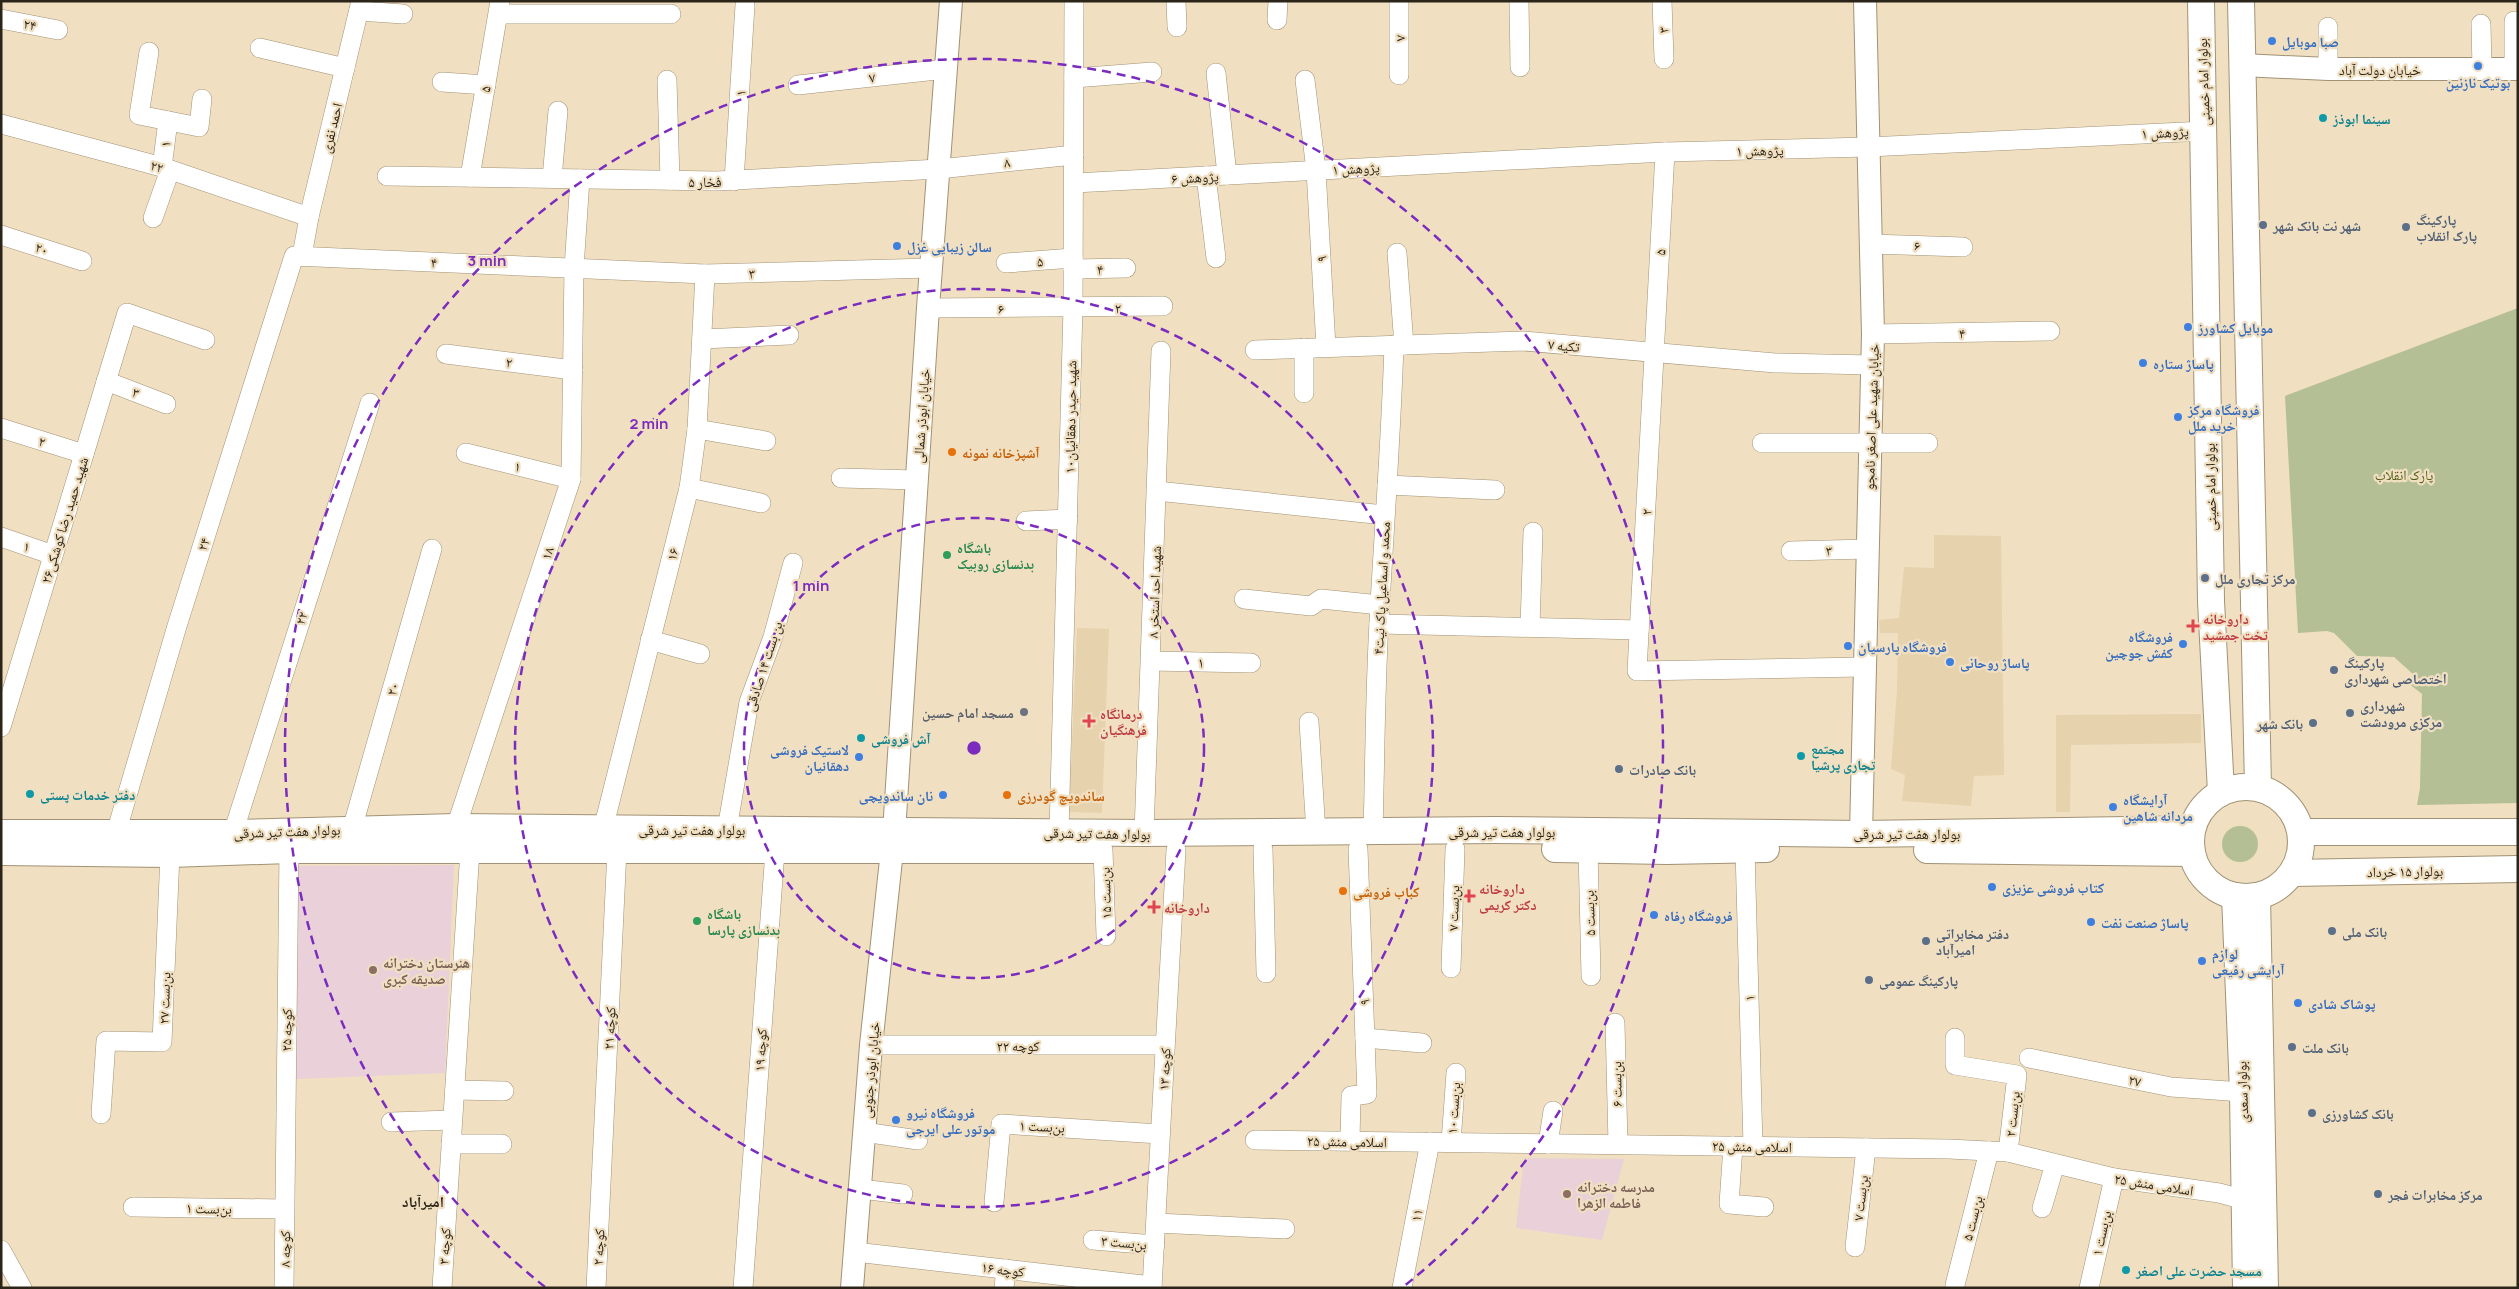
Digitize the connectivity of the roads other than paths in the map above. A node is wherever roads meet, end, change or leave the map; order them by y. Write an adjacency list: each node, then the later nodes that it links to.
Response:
1 (952, 1): 30 (street, خیابان ابوذر شمالی)
2 (1074, 1): 37 (street, شهید حیدر دهقانیان۱۰)
3 (1176, 1): 21 (street)
4 (1278, 1): 18 (street)
5 (1399, 1): 36 (street, ۷)
6 (1519, 1): 28 (street)
7 (1662, 1): 26 (street, ۳)
8 (1864, 1): 48 (street, خیابان شهید علی اصغر نامجو)
9 (2201, 1): 47 (main road, بولوار امام خمینی)
10 (2241, 1): 27 (main road)
11 (746, 5): 61 (street, ۱)
12 (360, 6): 15 (street); 29 (street, احمد نفری)
13 (499, 7): 14 (street); 41 (street, ۵)
14 (557, 8): 16 (street)
15 (403, 14)
16 (671, 14)
17 (1, 19): 23 (street, ۲۴)
18 (1277, 20)
19 (2514, 21): 33 (street)
20 (2481, 24): 32 (street)
21 (1177, 27)
22 (2328, 27): 31 (street)
23 (58, 30)
24 (260, 48): 29 (street)
25 (149, 52): 45 (street)
26 (1664, 59)
27 (2242, 65): 31 (street, خیابان دولت آباد); 137 (main road)
28 (1520, 67)
29 (345, 68): 63 (street, احمد نفری)
30 (946, 69): 42 (street, ۷); 52 (street, خیابان ابوذر شمالی)
31 (2328, 69): 32 (street, خیابان دولت آباد)
32 (2482, 69): 33 (street, خیابان دولت آباد)
33 (2516, 69)
34 (1152, 72): 37 (street)
35 (1216, 73): 54 (street)
36 (1399, 75)
37 (1074, 78): 50 (street, شهید حیدر دهقانیان۱۰)
38 (667, 80): 60 (street)
39 (1305, 80): 53 (street, ۹)
40 (442, 82): 41 (street)
41 (486, 85): 56 (street, ۵)
42 (798, 85)
43 (202, 99): 45 (street)
44 (558, 111): 58 (street)
45 (168, 121): 51 (street, ۱)
46 (1, 124): 51 (street, ۲۲)
47 (2205, 130): 48 (street, پژوهش ۱); 138 (main road, بولوار امام خمینی)
48 (1868, 147): 49 (street, پژوهش ۱); 66 (street, خیابان شهید علی اصغر نامجو)
49 (1665, 152): 53 (street, پژوهش ۱); 91 (street, ۵)
50 (1074, 155): 52 (street, ۸); 62 (street, شهید حیدر دهقانیان۱۰)
51 (166, 169): 63 (street, ۲۲); 64 (street, ۱)
52 (939, 169): 61 (street, فخار ۵); 75 (street, خیابان ابوذر شمالی)
53 (1316, 170): 54 (street, پژوهش ۶); 87 (street, ۹)
54 (1227, 175): 57 (street, پژوهش ۶)
55 (388, 176): 56 (street, فخار ۵)
56 (470, 176): 58 (street, فخار ۵)
57 (1206, 176): 62 (street, پژوهش ۶); 70 (street)
58 (552, 178): 59 (street, فخار ۵)
59 (580, 179): 60 (street, فخار ۵); 74 (street, ۱۸)
60 (670, 180): 61 (street, فخار ۵)
61 (734, 180)
62 (1074, 183): 73 (street, شهید حیدر دهقانیان۱۰)
63 (309, 217): 69 (street, احمد نفری)
64 (153, 218)
65 (1, 235): 71 (street, ۲۰)
66 (1871, 244): 67 (street, ۶); 82 (street, خیابان شهید علی اصغر نامجو)
67 (1963, 247)
68 (1397, 253): 86 (street, محمد و اسماعیل پاک نیت۴)
69 (298, 256): 74 (street, ۴); 147 (street, ۲۴)
70 (1216, 258)
71 (82, 262)
72 (1006, 263): 73 (street, ۵)
73 (1073, 264): 76 (street, ۴); 79 (street, شهید حیدر دهقانیان۱۰)
74 (574, 268): 77 (street, ۳); 94 (street, ۱۸)
75 (931, 268): 77 (street, ۳); 80 (street, خیابان ابوذر شمالی)
76 (1126, 268)
77 (705, 274): 84 (street, ۱۶)
78 (1163, 306): 79 (street, ۲)
79 (1073, 307): 80 (street, ۶); 116 (street, شهید حیدر دهقانیان۱۰)
80 (928, 308): 109 (street, خیابان ابوذر شمالی)
81 (2050, 331): 82 (street, ۴)
82 (1873, 334): 93 (street, خیابان شهید علی اصغر نامجو)
83 (789, 335): 84 (street)
84 (702, 339): 100 (street, ۱۶)
85 (205, 340): 95 (street, شهید حمید رضا کوشکی۲۶)
86 (1399, 345): 87 (street, تکیه ۷); 91 (street, تکیه ۷); 110 (street, محمد و اسماعیل پاک نیت۴)
87 (1326, 347): 88 (street, تکیه ۷)
88 (1304, 348): 90 (street, تکیه ۷); 96 (street)
89 (1161, 350): 113 (street, شهید احد استخر ۸)
90 (1255, 350)
91 (1655, 352): 93 (street, تکیه ۷); 129 (street, ۲)
92 (446, 354): 94 (street, ۲)
93 (1872, 365): 101 (street, خیابان شهید علی اصغر نامجو)
94 (572, 370): 108 (street, ۱۸)
95 (106, 381): 98 (street, ۳); 106 (street, شهید حمید رضا کوشکی۲۶)
96 (1304, 392)
97 (370, 402): 148 (street, ۲۲)
98 (166, 404)
99 (1, 428): 106 (street, ۲)
100 (697, 430): 102 (street); 111 (street, ۱۶)
101 (1870, 441): 103 (street); 104 (street); 121 (street, خیابان شهید علی اصغر نامجو)
102 (766, 442)
103 (1762, 443)
104 (1928, 443)
105 (466, 453): 108 (street, ۱)
106 (84, 454): 123 (street, شهید حمید رضا کوشکی۲۶)
107 (842, 478): 109 (street)
108 (571, 479): 139 (street, ۱۸)
109 (916, 480): 156 (street, خیابان ابوذر شمالی)
110 (1387, 485): 112 (street); 115 (street, محمد و اسماعیل پاک نیت۴)
111 (689, 488): 114 (street); 130 (street, ۱۶)
112 (1495, 490)
113 (1157, 491): 115 (street); 132 (street, شهید احد استخر ۸)
114 (761, 503)
115 (1384, 515): 126 (street, محمد و اسماعیل پاک نیت۴)
116 (1068, 519): 117 (street); 143 (street, شهید حیدر دهقانیان۱۰)
117 (1026, 521)
118 (1533, 532): 128 (street)
119 (1, 537): 123 (street, ۱)
120 (432, 549): 140 (street, ۲۰)
121 (1867, 549): 122 (street, ۳); 134 (street, خیابان شهید علی اصغر نامجو)
122 (1791, 552)
123 (53, 554): 136 (street, شهید حمید رضا کوشکی۲۶)
124 (793, 563): 142 (street, بن بست ۱۴ صادقی)
125 (1244, 599): 126 (street)
126 (1380, 605): 127 (street, محمد و اسماعیل پاک نیت۴)
127 (1379, 624): 128 (street); 154 (street, محمد و اسماعیل پاک نیت۴)
128 (1530, 627): 129 (street)
129 (1639, 630): 134 (street, ۲)
130 (650, 640): 131 (street); 141 (street, ۱۶)
131 (700, 654)
132 (1152, 661): 133 (street, ۱); 149 (street, شهید احد استخر ۸)
133 (1251, 663)
134 (1864, 668): 151 (street, خیابان شهید علی اصغر نامجو)
135 (1309, 722): 150 (street)
136 (1, 727)
137 (2258, 787): 138 (main road); 144 (main road)
138 (2222, 792): 155 (main road)
139 (456, 827): 141 (main road, بولوار هفت تیر شرقی); 152 (main road, بولوار هفت تیر شرقی)
140 (352, 829): 148 (main road, بولوار هفت تیر شرقی); 152 (main road, بولوار هفت تیر شرقی)
141 (603, 829): 142 (main road, بولوار هفت تیر شرقی)
142 (727, 829): 156 (main road, بولوار هفت تیر شرقی)
143 (1059, 832): 149 (main road, بولوار هفت تیر شرقی); 156 (main road, بولوار هفت تیر شرقی)
144 (2301, 832): 145 (main road); 170 (main road)
145 (2518, 832)
146 (1, 833): 147 (main road, بولوار هفت تیر شرقی)
147 (116, 833): 148 (main road, بولوار هفت تیر شرقی)
148 (233, 833)
149 (1144, 833): 150 (main road, بولوار هفت تیر شرقی)
150 (1316, 833): 154 (main road, بولوار هفت تیر شرقی)
151 (1862, 834): 153 (main road, بولوار هفت تیر شرقی); 155 (main road, بولوار هفت تیر شرقی)
152 (408, 839): 160 (main road, بولوار هفت تیر شرقی); 161 (main road, بولوار هفت تیر شرقی)
153 (1495, 839): 154 (main road, بولوار هفت تیر شرقی); 157 (main road, بولوار هفت تیر شرقی); 158 (main road, بولوار هفت تیر شرقی)
154 (1365, 840): 157 (main road, بولوار هفت تیر شرقی); 165 (main road, بولوار هفت تیر شرقی); 177 (street, ۹)
155 (2192, 841): 159 (main road, بولوار هفت تیر شرقی); 171 (main road)
156 (893, 842): 163 (main road, بولوار هفت تیر شرقی); 166 (main road, بولوار هفت تیر شرقی); 180 (street, خیابان ابوذر جنوبی)
157 (1455, 849): 173 (street, بن‌بست ۷)
158 (1588, 849): 159 (main road, بولوار هفت تیر شرقی); 175 (street, بن‌بست ۵)
159 (1745, 849): 203 (street, ۱)
160 (289, 850): 168 (main road, بولوار هفت تیر شرقی); 217 (street, کوچه ۲۵)
161 (470, 850): 162 (main road, بولوار هفت تیر شرقی); 184 (street, کوچه ۳)
162 (617, 850): 166 (main road, بولوار هفت تیر شرقی); 213 (street, کوچه ۲۱)
163 (1103, 850): 164 (main road, بولوار هفت تیر شرقی); 172 (street, بن‌بست ۱۵)
164 (1176, 850): 165 (main road, بولوار هفت تیر شرقی); 181 (street, کوچه ۱۳)
165 (1263, 850): 174 (street)
166 (776, 851): 232 (street, کوچه ۱۹)
167 (1, 852): 168 (main road, بولوار هفت تیر شرقی)
168 (170, 854): 188 (street, بن‌بست ۲۷)
169 (2518, 869): 170 (main road, بولوار ۱۵ خرداد)
170 (2292, 873): 171 (main road)
171 (2246, 896): 186 (main road, بولوار سعدی); 237 (main road, بولوار سعدی)
172 (1106, 936)
173 (1451, 968)
174 (1266, 973)
175 (1591, 976)
176 (1615, 1023): 201 (street, بن‌بست ۶)
177 (1365, 1038): 179 (street); 195 (street, ۹)
178 (1955, 1038): 206 (street, بن‌بست ۲)
179 (1422, 1043)
180 (871, 1045): 181 (street, کوچه ۲۲); 191 (street, خیابان ابوذر جنوبی)
181 (1165, 1045): 192 (street, کوچه ۱۳)
182 (2029, 1058): 186 (street, ۲۷)
183 (1456, 1072): 197 (street, بن‌بست ۱۰)
184 (455, 1090): 185 (street); 189 (street, کوچه ۳)
185 (504, 1091)
186 (2243, 1092): 211 (main road, بولوار سعدی)
187 (1553, 1111): 200 (street)
188 (101, 1114)
189 (452, 1120): 190 (street); 198 (street, کوچه ۳)
190 (391, 1122)
191 (864, 1132): 193 (street); 209 (street, خیابان ابوذر جنوبی)
192 (1160, 1134): 212 (street, بن‌بست ۱); 218 (street, کوچه ۱۳)
193 (918, 1140)
194 (1255, 1140): 195 (street, اسلامی منش ۲۵)
195 (1350, 1141): 196 (street, اسلامی منش ۲۵)
196 (1430, 1142): 197 (street, اسلامی منش ۲۵); 234 (street, ۱۱)
197 (1451, 1142): 200 (street, اسلامی منش ۲۵)
198 (451, 1144): 199 (street); 230 (street, کوچه ۳)
199 (502, 1144)
200 (1548, 1144): 201 (street, اسلامی منش ۲۵)
201 (1618, 1144): 202 (street, اسلامی منش ۲۵)
202 (1733, 1146): 203 (street, اسلامی منش ۲۵); 215 (street)
203 (1753, 1146): 204 (street, اسلامی منش ۲۵)
204 (1866, 1148): 205 (street, اسلامی منش ۲۵); 222 (street, بن‌بست ۷)
205 (1989, 1151): 206 (street, اسلامی منش ۲۵); 226 (street, بن‌بست ۵)
206 (2008, 1152): 207 (street, اسلامی منش ۲۵)
207 (2055, 1164): 208 (street, اسلامی منش ۲۵); 216 (street)
208 (2114, 1178): 211 (street, اسلامی منش ۲۵); 235 (street, بن‌بست ۱)
209 (860, 1189): 210 (street); 224 (street, خیابان ابوذر جنوبی)
210 (903, 1194)
211 (2245, 1200): 236 (main road, بولوار سعدی)
212 (994, 1202)
213 (600, 1206): 231 (street, کوچه ۲)
214 (133, 1208): 217 (street, بن‌بست ۱)
215 (1764, 1208)
216 (2042, 1208)
217 (284, 1209): 229 (street, کوچه ۸)
218 (1156, 1223): 219 (street); 221 (street, کوچه ۱۳)
219 (1285, 1229)
220 (1093, 1240): 221 (street, بن‌بست ۳)
221 (1155, 1245): 227 (street, کوچه ۱۳)
222 (1855, 1248)
223 (1, 1250): 228 (street)
224 (855, 1252): 225 (street, کوچه ۱۶); 233 (street, خیابان ابوذر جنوبی)
225 (1005, 1279): 227 (street, کوچه ۱۶)
226 (1955, 1285)
227 (1152, 1287)
228 (22, 1288)
229 (284, 1288)
230 (442, 1288)
231 (596, 1288)
232 (743, 1288)
233 (852, 1288)
234 (1402, 1288)
235 (2089, 1288)
236 (2246, 1288)
237 (2265, 1288)

